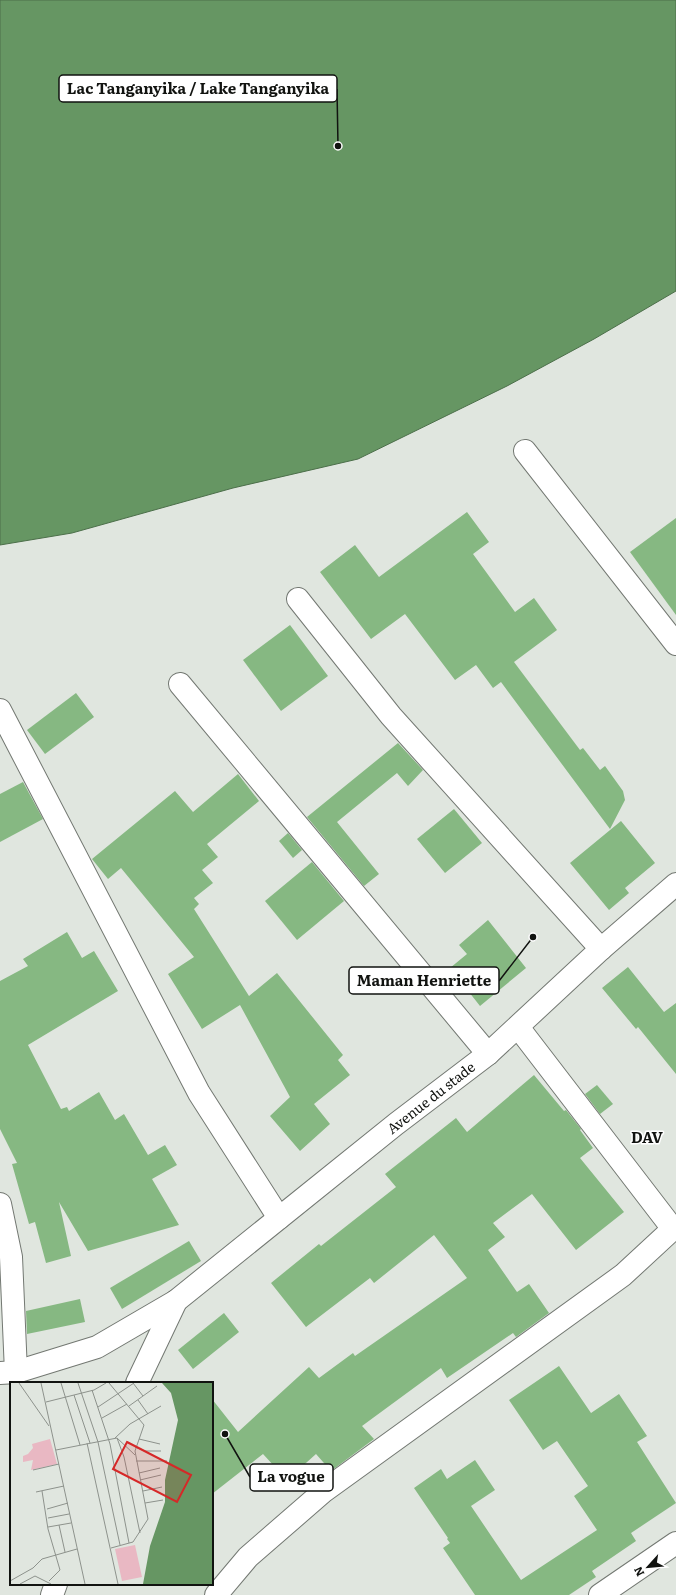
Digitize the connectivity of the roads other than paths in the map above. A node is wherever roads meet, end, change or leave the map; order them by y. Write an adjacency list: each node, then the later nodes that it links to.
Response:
1 (525, 451): 3 (street)
2 (298, 599): 7 (street)
3 (676, 644)
4 (180, 684): 9 (street)
5 (0, 710): 11 (street)
6 (676, 884): 7 (street, Avenue du stade)
7 (601, 949): 8 (street, Avenue du stade)
8 (518, 1027): 9 (street, Avenue du stade); 12 (street)
9 (488, 1054): 11 (street, Avenue du stade)
10 (0, 1204): 14 (street)
11 (279, 1218): 13 (street, Avenue du stade)
12 (674, 1227): 19 (street)
13 (176, 1301): 14 (street, Avenue du stade); 15 (street)
14 (8, 1373)
15 (137, 1382)
16 (676, 1543): 20 (street)
17 (56, 1585): 18 (street)
18 (52, 1595)
19 (216, 1595)
20 (600, 1595)

